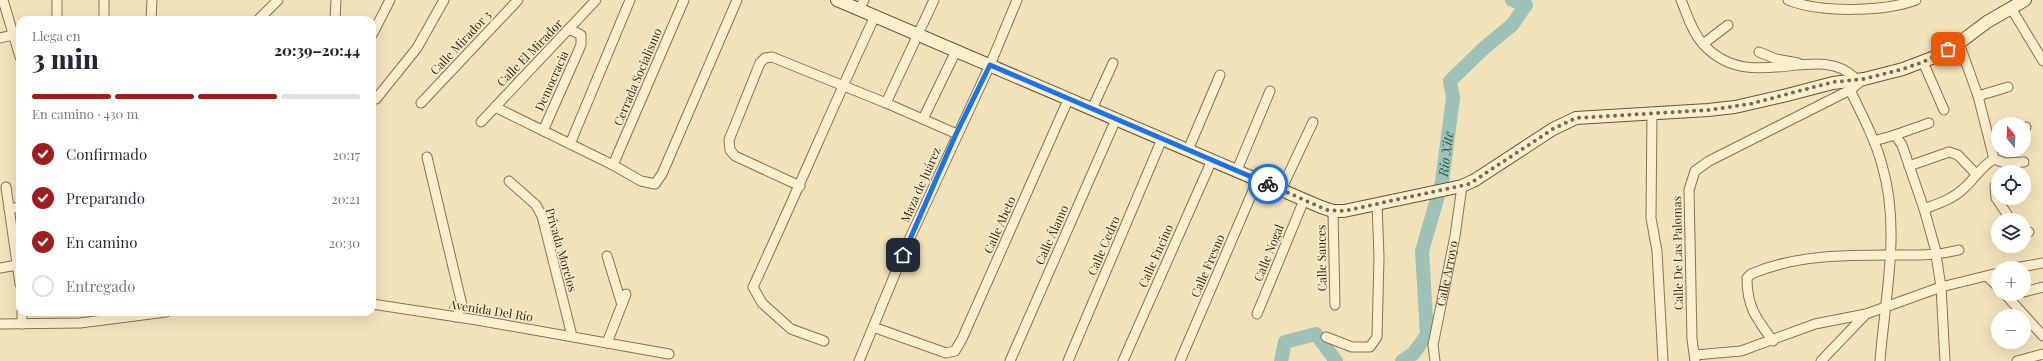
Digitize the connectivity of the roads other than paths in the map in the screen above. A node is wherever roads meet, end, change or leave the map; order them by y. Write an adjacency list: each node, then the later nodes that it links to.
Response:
1 (3, 0): 32 (street)
2 (57, 0): 23 (street)
3 (104, 0): 24 (street)
4 (152, 0): 25 (street)
5 (278, 0): 26 (street)
6 (336, 0): 27 (street)
7 (390, 0): 30 (street)
8 (444, 0): 52 (street)
9 (518, 0): 54 (street, Calle Mirador 3)
10 (596, 0): 31 (street, Calle El Mirador)
11 (630, 0): 71 (street)
12 (684, 0): 78 (street, Cerrada Socialismo)
13 (737, 0): 78 (street)
14 (837, 0): 21 (street)
15 (934, 0): 33 (street)
16 (1017, 0): 44 (street, Maza de Juárez)
17 (1681, 0): 36 (street)
18 (1788, 0): 19 (street)
19 (1916, 0)
20 (2025, 0): 22 (street)
21 (862, 5): 28 (street)
22 (2011, 8): 35 (street); 40 (street)
23 (57, 16)
24 (104, 16)
25 (152, 16)
26 (262, 16)
27 (335, 16)
28 (875, 16): 33 (street); 47 (street)
29 (1728, 25): 36 (street)
30 (376, 27)
31 (569, 29): 56 (street, Calle El Mirador); 66 (street, Democracia)
32 (13, 35): 34 (street); 37 (street)
33 (918, 35): 38 (street); 55 (street)
34 (0, 38)
35 (1959, 43): 41 (street); 51 (street)
36 (1703, 44): 43 (street)
37 (16, 45)
38 (956, 51): 44 (street); 60 (street)
39 (1759, 52): 43 (street)
40 (2043, 61)
41 (1923, 62): 46 (street); 58 (street)
42 (1113, 63): 57 (street)
43 (1803, 64): 46 (street)
44 (990, 65): 53 (street); 67 (street, Maza de Juárez)
45 (1220, 75): 72 (street)
46 (1859, 78): 49 (street, Calle De Las Palomas); 59 (street)
47 (842, 86): 55 (street); 86 (street); 86 (street)
48 (2008, 87): 51 (street)
49 (1850, 90): 70 (street); 133 (street, Calle De Las Palomas)
50 (1270, 92): 82 (street)
51 (1978, 96): 65 (street)
52 (376, 99)
53 (1068, 100): 57 (street); 124 (street, Calle Abeto)
54 (421, 103)
55 (886, 103): 60 (street)
56 (495, 107): 62 (street, Calle El Mirador); 66 (street)
57 (1092, 109): 61 (street)
58 (1944, 110)
59 (1652, 113): 88 (street); 140 (street)
60 (923, 119): 67 (street)
61 (1116, 119): 69 (street); 135 (street, Calle Álamo)
62 (481, 122)
63 (1313, 122): 89 (street)
64 (1929, 123): 68 (street)
65 (1991, 130)
66 (543, 131): 71 (street)
67 (956, 134): 124 (street, Maza de Juárez)
68 (1895, 135): 70 (street); 81 (street)
69 (1162, 139): 72 (street); 136 (street, Calle Cedro)
70 (1874, 142): 97 (street)
71 (570, 144): 78 (street)
72 (1188, 150): 75 (street)
73 (427, 157): 121 (street)
74 (1994, 157): 76 (street)
75 (1212, 160): 82 (street); 137 (street, Calle Encino)
76 (1994, 160): 79 (street); 83 (street)
77 (2024, 162): 80 (street)
78 (613, 164)
79 (2000, 165)
80 (2014, 165)
81 (1908, 166): 83 (street); 94 (street)
82 (1237, 170): 84 (street)
83 (1976, 174): 94 (street)
84 (1258, 179): 89 (street); 138 (street, Calle Fresno)
85 (510, 181): 125 (street, Privada Morelos)
86 (800, 186): 128 (street)
87 (6, 187): 93 (street)
88 (1458, 187): 91 (street); 139 (street, Calle Arroyo)
89 (1281, 190): 90 (street)
90 (1304, 200): 95 (street); 117 (street, Calle Nogal)
91 (1377, 203): 95 (street); 127 (street)
92 (16, 208): 93 (street)
93 (9, 209): 100 (street)
94 (1924, 209): 99 (street)
95 (1333, 211): 115 (street, Calle Sauces)
96 (1959, 250): 99 (street)
97 (1891, 255): 99 (street); 116 (street); 129 (street)
98 (607, 256): 114 (street)
99 (1936, 256): 108 (street)
100 (16, 258)
101 (2043, 263): 103 (street)
102 (16, 265): 104 (street)
103 (2031, 265)
104 (0, 268)
105 (1991, 275): 106 (street)
106 (1988, 276): 107 (street); 108 (street)
107 (1991, 279)
108 (1941, 287): 116 (street); 143 (street)
109 (2043, 287): 110 (street)
110 (2031, 290)
111 (626, 294): 114 (street)
112 (2012, 301): 126 (street)
113 (376, 305): 121 (street, Avenida Del Río)
114 (622, 305): 130 (street)
115 (1335, 305)
116 (1884, 308): 118 (street); 142 (street)
117 (1256, 314)
118 (1866, 314): 129 (street); 141 (street)
119 (22, 316): 123 (street)
120 (133, 316): 123 (street)
121 (456, 317): 125 (street, Avenida Del Río)
122 (0, 324): 123 (street)
123 (22, 324)
124 (873, 327): 134 (street, Maza de Juárez)
125 (572, 336): 130 (street, Avenida Del Río)
126 (2043, 336)
127 (1326, 337)
128 (824, 341)
129 (1772, 341): 133 (street)
130 (607, 343): 131 (street, Avenida Del Río)
131 (669, 354)
132 (2043, 354): 144 (street)
133 (1695, 358)
134 (859, 361)
135 (1010, 361)
136 (1068, 361)
137 (1123, 361)
138 (1180, 361)
139 (1435, 361)
140 (1663, 361)
141 (1820, 361)
142 (1880, 361)
143 (1946, 361)
144 (2017, 361)

